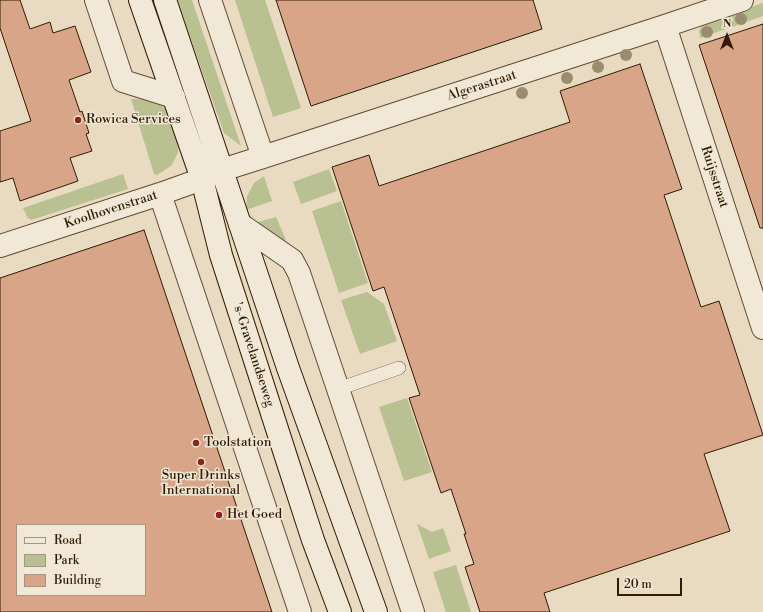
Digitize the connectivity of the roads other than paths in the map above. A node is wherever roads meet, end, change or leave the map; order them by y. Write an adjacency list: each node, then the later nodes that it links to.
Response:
1 (96, 0): 7 (street)
2 (140, 0): 7 (street, 's-Gravelandseweg)
3 (165, 0): 9 (street)
4 (210, 0): 8 (street)
5 (742, 0): 6 (street, Algerastraat)
6 (665, 26): 8 (street, Algerastraat); 14 (street, Ruijsstraat)
7 (174, 96): 10 (street, 's-Gravelandseweg)
8 (263, 157): 9 (street, Algerastraat)
9 (222, 170): 10 (street, Koolhovenstraat); 12 (street)
10 (202, 179): 11 (street, Koolhovenstraat); 18 (street, 's-Gravelandseweg)
11 (160, 194): 13 (street, Koolhovenstraat); 17 (street)
12 (240, 224): 16 (street); 19 (street)
13 (0, 246)
14 (763, 328)
15 (399, 368): 16 (lane)
16 (338, 389): 20 (street)
17 (300, 612)
18 (340, 612)
19 (376, 612)
20 (413, 612)

